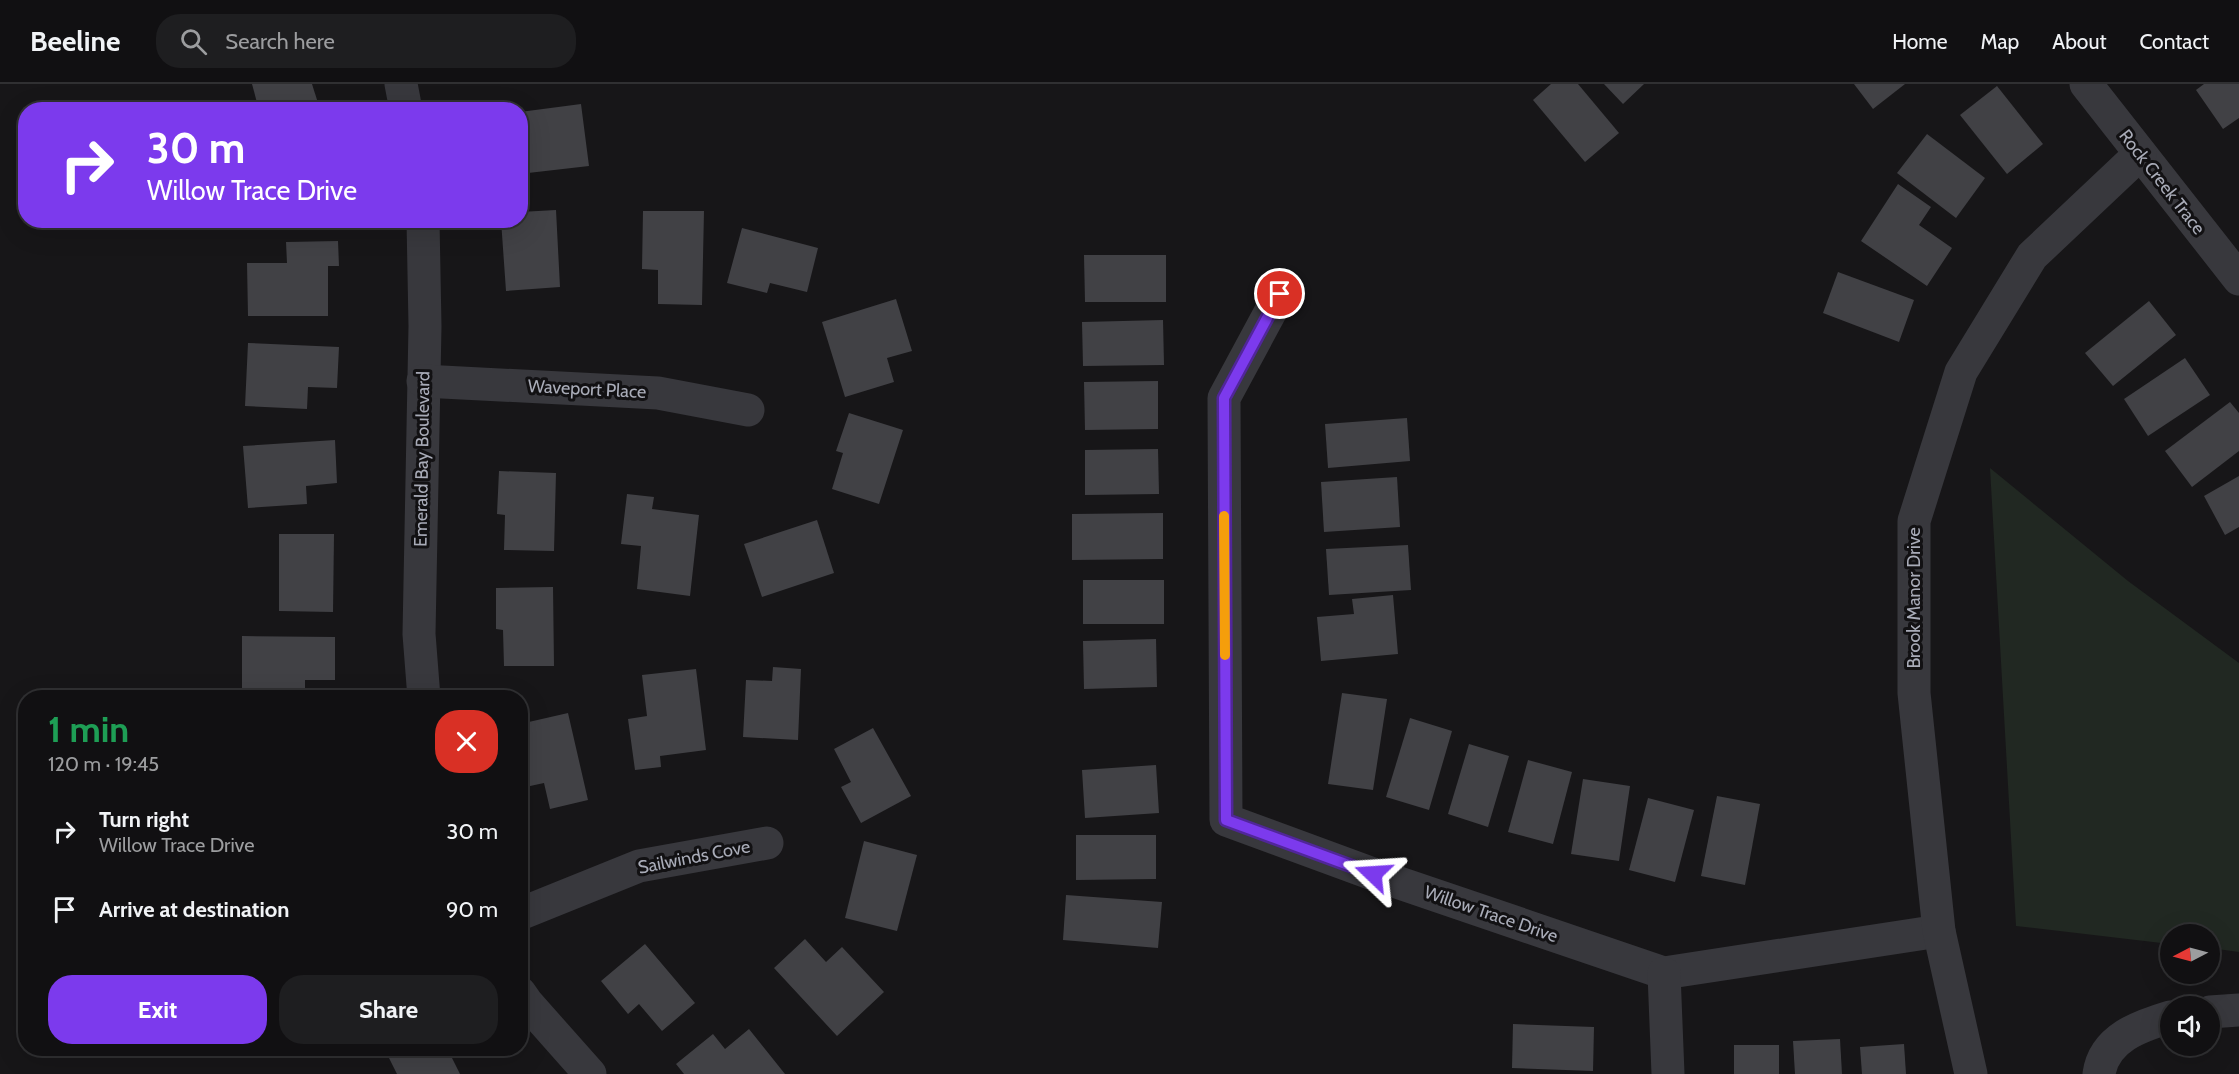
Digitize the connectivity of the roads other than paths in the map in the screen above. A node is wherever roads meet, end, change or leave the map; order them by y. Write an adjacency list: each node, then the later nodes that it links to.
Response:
1 (400, 84): 3 (street)
2 (2086, 84): 4 (street, Rock Creek Trace)
3 (404, 102)
4 (2140, 154): 6 (street, Rock Creek Trace); 13 (street, Brook Manor Drive)
5 (423, 228): 8 (street, Emerald Bay Boulevard)
6 (2239, 279)
7 (1280, 294): 14 (street, Willow Trace Drive)
8 (423, 381): 9 (street, Waveport Place); 10 (street, Emerald Bay Boulevard)
9 (748, 410)
10 (423, 690)
11 (767, 843): 12 (street, Sailwinds Cove)
12 (528, 911)
13 (1939, 931): 14 (street, Willow Trace Drive); 21 (street, Brook Manor Drive)
14 (1664, 973): 20 (street)
15 (528, 1004): 19 (street)
16 (2239, 1010): 17 (street)
17 (2220, 1011)
18 (2160, 1020): 22 (street)
19 (590, 1074)
20 (1668, 1074)
21 (1971, 1074)
22 (2099, 1074)

